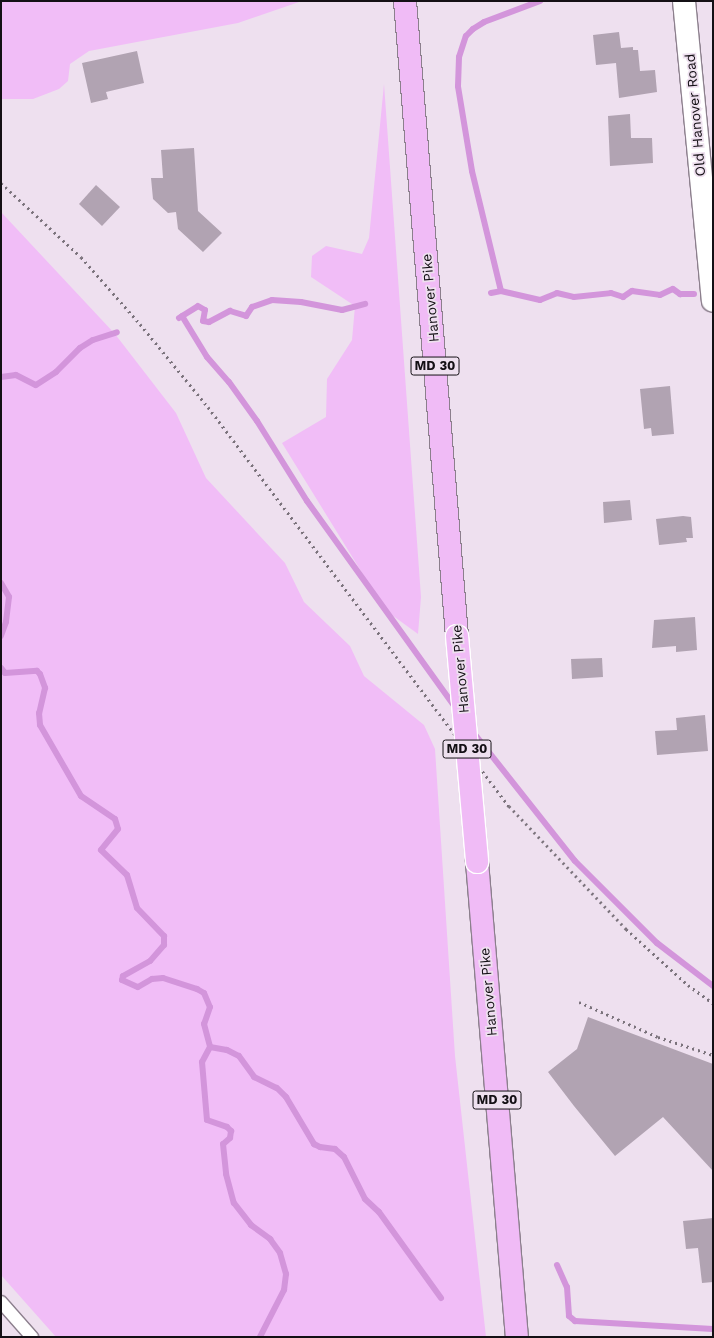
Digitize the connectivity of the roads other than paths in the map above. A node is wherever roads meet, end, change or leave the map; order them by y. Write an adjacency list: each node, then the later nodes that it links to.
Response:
1 (405, 1): 6 (highway, Hanover Pike / MD 30, bridge)
2 (684, 1): 3 (street, Old Hanover Road)
3 (713, 301)
4 (1, 1302): 5 (lane)
5 (32, 1337)
6 (517, 1337)

